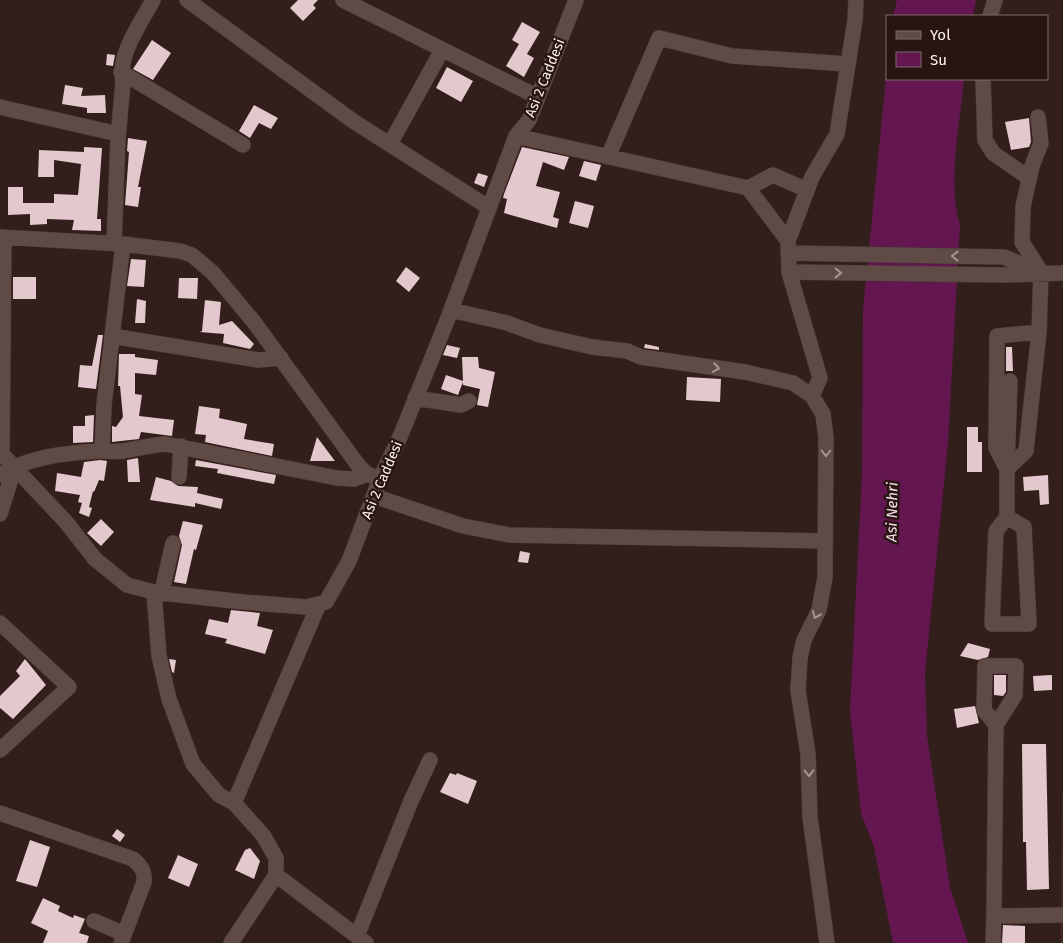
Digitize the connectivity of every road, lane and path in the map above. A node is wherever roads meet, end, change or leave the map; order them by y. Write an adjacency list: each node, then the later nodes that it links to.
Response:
1 (153, 0): 10 (street)
2 (187, 0): 18 (street)
3 (343, 0): 8 (street)
4 (576, 0): 12 (street, Asi 2 Caddesi)
5 (856, 0): 9 (street)
6 (996, 0): 7 (street)
7 (990, 15)
8 (442, 50): 12 (street); 18 (street)
9 (848, 64): 19 (street); 22 (street)
10 (121, 72): 15 (street); 17 (street)
11 (983, 80): 20 (street)
12 (538, 97): 16 (street, Asi 2 Caddesi)
13 (0, 106): 15 (street)
14 (1038, 117): 20 (street)
15 (118, 134): 25 (street)
16 (516, 136): 19 (street); 23 (street, Asi 2 Caddesi)
17 (243, 144)
18 (390, 144): 23 (street)
19 (608, 157): 21 (street)
20 (1029, 178): 28 (street)
21 (748, 188): 22 (street); 26 (street)
22 (807, 190): 26 (street)
23 (488, 207): 30 (street, Asi 2 Caddesi)
24 (2, 237): 25 (street); 40 (street)
25 (119, 244): 32 (street); 33 (street)
26 (788, 247): 27 (street); 28 (street, one-way to 26)
27 (790, 272): 28 (street, one-way to 28); 35 (street)
28 (1041, 272): 29 (street); 31 (street)
29 (1063, 273)
30 (451, 310): 35 (street, one-way to 35); 36 (street, Asi 2 Caddesi)
31 (1039, 332): 42 (street); 42 (street)
32 (112, 336): 33 (street); 39 (street)
33 (281, 358): 45 (street)
34 (1010, 381): 42 (street)
35 (812, 396): 49 (street, one-way to 49)
36 (415, 398): 37 (street); 45 (street, Asi 2 Caddesi)
37 (469, 401)
38 (181, 446): 39 (street); 44 (street); 45 (street)
39 (102, 451): 41 (street)
40 (1, 452): 41 (street)
41 (15, 466): 43 (street); 47 (street); 51 (street)
42 (1007, 469): 48 (street)
43 (0, 474)
44 (179, 477)
45 (373, 477): 46 (street, Asi 2 Caddesi)
46 (374, 496): 49 (street); 52 (street, Asi 2 Caddesi)
47 (0, 514)
48 (1008, 517): 48 (street)
49 (825, 541): 66 (street, one-way to 66)
50 (173, 543): 51 (street)
51 (158, 592): 52 (street); 57 (street)
52 (318, 606): 57 (street)
53 (0, 623): 55 (street)
54 (996, 725): 61 (street)
55 (0, 750)
56 (430, 760): 64 (street)
57 (234, 803): 59 (street)
58 (0, 813): 63 (street)
59 (276, 875): 64 (street); 65 (street)
60 (1063, 915): 61 (street)
61 (994, 916): 67 (street)
62 (94, 921): 63 (street)
63 (122, 938)
64 (362, 939)
65 (231, 943)
66 (827, 943)
67 (993, 943)

